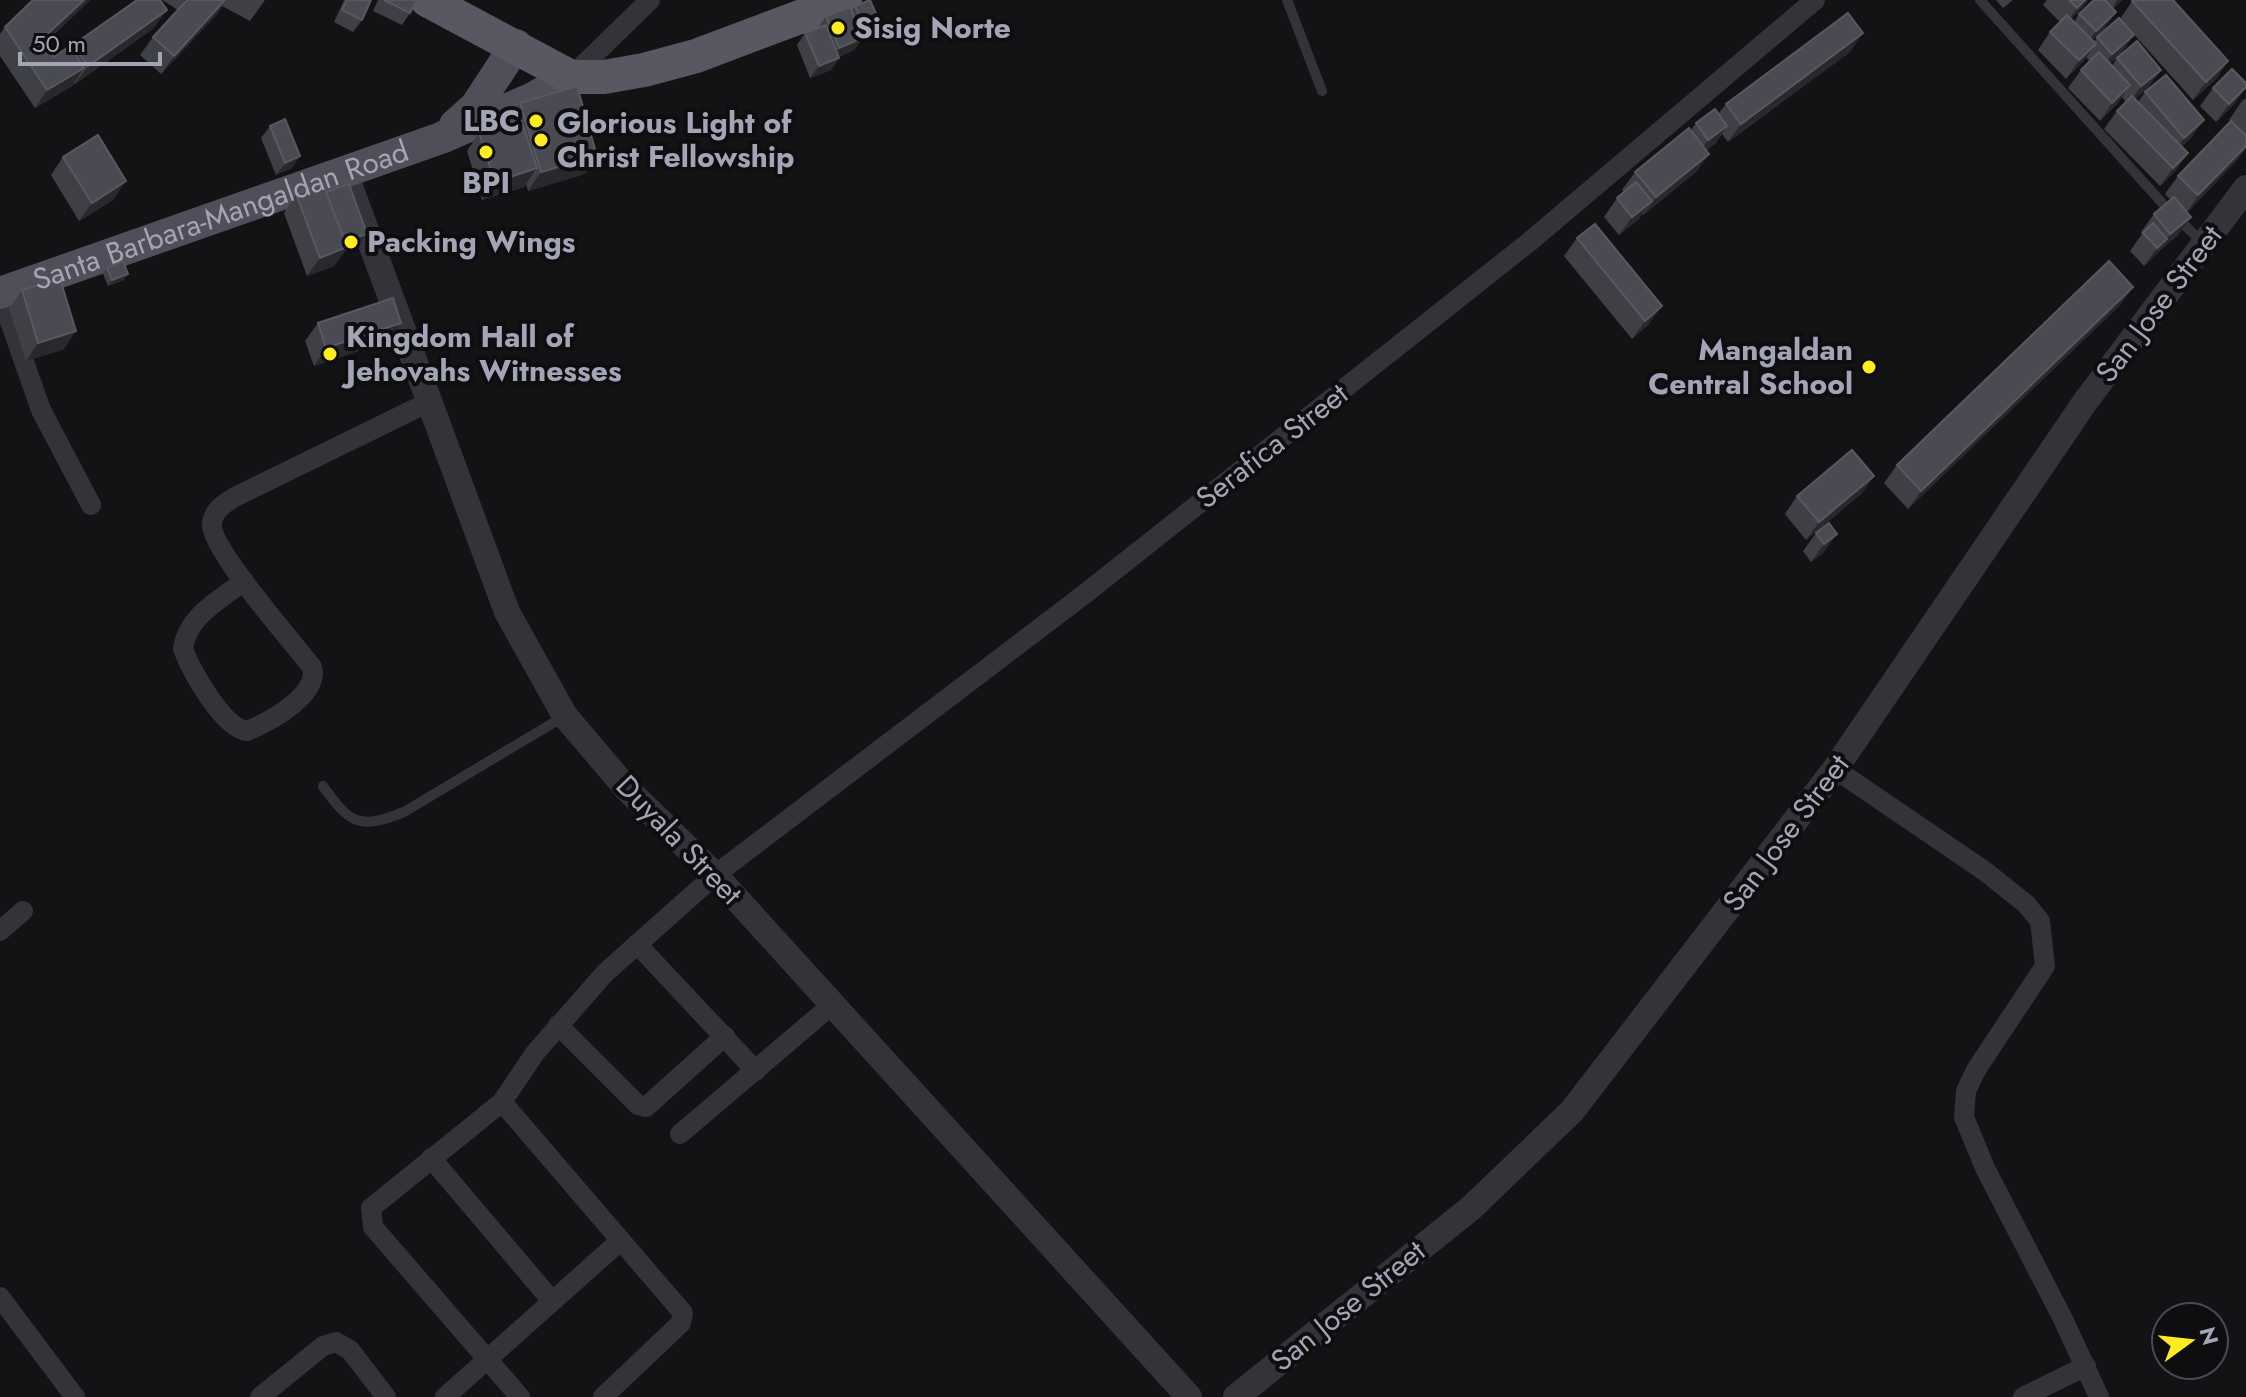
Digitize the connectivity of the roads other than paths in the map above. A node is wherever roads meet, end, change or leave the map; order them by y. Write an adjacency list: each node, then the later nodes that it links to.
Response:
1 (427, 0): 7 (highway)
2 (650, 0): 8 (street)
3 (845, 0): 8 (highway)
4 (1287, 0): 9 (lane)
5 (1815, 0): 21 (street, Serafica Street)
6 (1980, 0): 13 (lane)
7 (516, 45): 8 (highway); 10 (main road, Santa Barbara-Mangaldan Road)
8 (571, 77): 10 (main road, Santa Barbara-Mangaldan Road)
9 (1322, 91)
10 (441, 138): 11 (main road, Santa Barbara-Mangaldan Road)
11 (345, 173): 14 (main road, Santa Barbara-Mangaldan Road); 15 (street, Duyala Street)
12 (2246, 188): 13 (street, San Jose Street)
13 (2205, 245): 19 (street, San Jose Street)
14 (0, 293): 16 (street)
15 (431, 401): 17 (street); 18 (street, Duyala Street)
16 (91, 505)
17 (244, 581): 17 (street)
18 (565, 716): 20 (lane); 21 (street, Duyala Street)
19 (1835, 769): 36 (street); 44 (street, San Jose Street)
20 (323, 786)
21 (715, 875): 24 (street, Serafica Street); 25 (street, Duyala Street)
22 (23, 911): 23 (street)
23 (0, 931)
24 (637, 944): 26 (street, Serafica Street); 27 (street)
25 (833, 1004): 28 (street); 43 (street, Duyala Street)
26 (558, 1025): 27 (street); 29 (street, Serafica Street)
27 (725, 1036): 28 (street)
28 (756, 1071): 30 (street)
29 (502, 1102): 31 (street, Serafica Street); 32 (street)
30 (680, 1134)
31 (431, 1158): 34 (street); 35 (street, Serafica Street)
32 (619, 1242): 34 (street); 42 (street)
33 (0, 1297): 37 (street)
34 (552, 1301): 35 (street)
35 (485, 1360): 40 (street); 41 (street, Serafica Street)
36 (2086, 1366): 45 (street); 46 (street)
37 (75, 1397)
38 (260, 1397): 39 (street)
39 (386, 1397)
40 (445, 1397)
41 (520, 1397)
42 (603, 1397)
43 (1189, 1397)
44 (1236, 1397)
45 (2023, 1397)
46 (2099, 1397)

